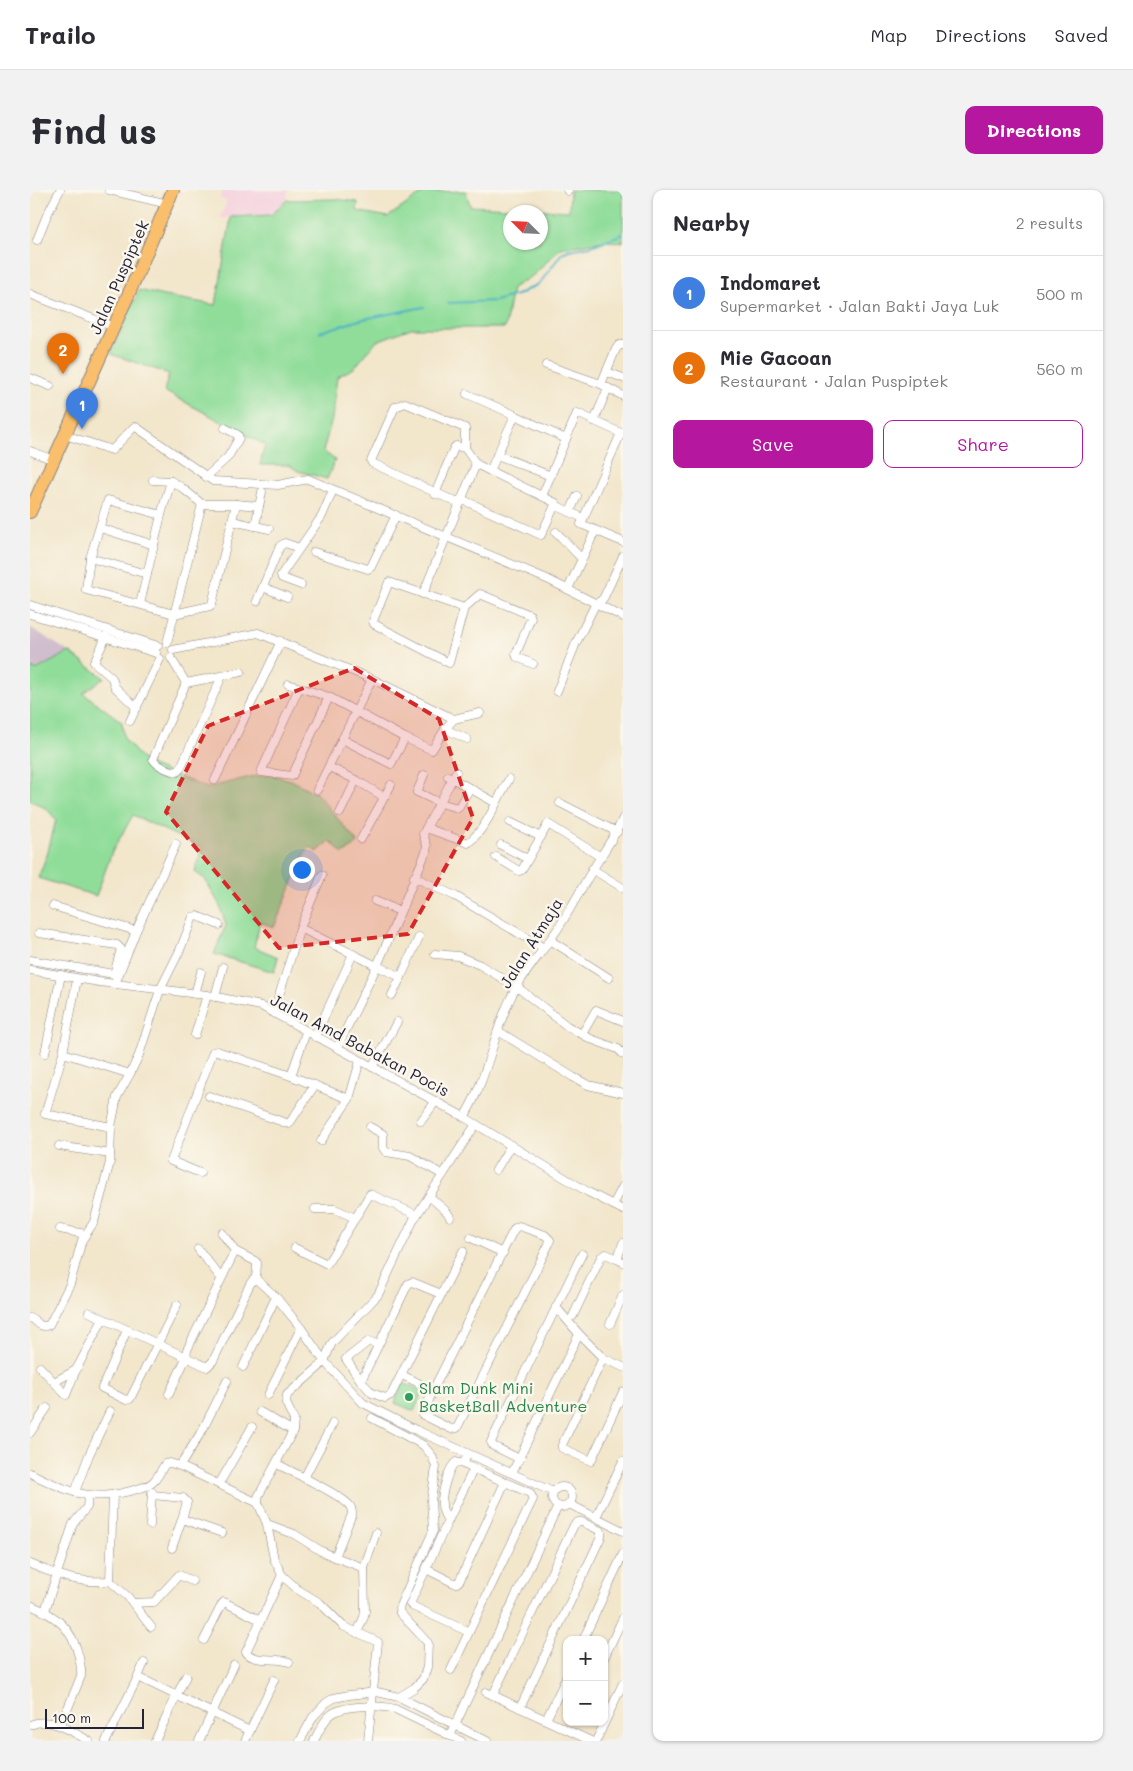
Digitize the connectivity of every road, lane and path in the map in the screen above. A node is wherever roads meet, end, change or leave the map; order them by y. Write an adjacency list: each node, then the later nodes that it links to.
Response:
1 (60, 190): 5 (street)
2 (109, 190): 4 (street)
3 (173, 190): 4 (main road, Jalan Puspiptek)
4 (168, 204): 7 (main road, Jalan Puspiptek)
5 (37, 240)
6 (30, 294): 7 (street)
7 (114, 327): 21 (main road, Jalan Puspiptek)
8 (623, 344): 10 (street)
9 (546, 365): 14 (street)
10 (606, 372): 12 (street); 14 (street)
11 (30, 378): 13 (street)
12 (623, 378)
13 (50, 386)
14 (604, 386): 16 (street); 18 (street)
15 (467, 394): 17 (street)
16 (623, 396)
17 (515, 415): 22 (street); 25 (street)
18 (594, 421): 20 (street); 22 (street)
19 (226, 428): 30 (street)
20 (622, 434): 47 (street)
21 (65, 435): 26 (main road, Jalan Puspiptek); 30 (street)
22 (566, 439): 29 (street)
23 (465, 448): 27 (street); 35 (street); 35 (street)
24 (30, 451): 26 (street)
25 (497, 455): 28 (street); 29 (street)
26 (54, 460): 43 (main road, Jalan Puspiptek)
27 (476, 464): 28 (street); 38 (street)
28 (490, 471): 36 (street)
29 (551, 476): 36 (street)
30 (206, 477): 33 (street)
31 (153, 480): 32 (street)
32 (171, 481): 39 (street); 45 (street)
33 (333, 490): 46 (street); 57 (street)
34 (262, 492): 42 (street)
35 (435, 494): 38 (street)
36 (542, 496): 41 (street)
37 (577, 496): 44 (street)
38 (461, 502): 41 (street); 54 (street)
39 (202, 504): 40 (street); 74 (street)
40 (236, 504): 42 (street); 48 (street)
41 (555, 505): 44 (street)
42 (259, 506): 49 (street)
43 (30, 512)
44 (570, 512): 47 (street)
45 (161, 515): 50 (street); 56 (street)
46 (396, 515): 54 (street); 58 (street)
47 (583, 518): 52 (street)
48 (232, 521): 49 (street); 74 (street)
49 (255, 526): 51 (street)
50 (100, 528): 56 (street); 60 (street)
51 (269, 529)
52 (596, 531): 55 (street); 61 (street)
53 (556, 532): 61 (street)
54 (446, 536): 65 (street); 66 (street)
55 (623, 542)
56 (154, 545): 62 (street)
57 (299, 548): 63 (street); 64 (street)
58 (314, 552)
59 (623, 556): 69 (street)
60 (90, 558): 62 (street); 70 (street)
61 (582, 560): 65 (street)
62 (147, 574): 70 (street)
63 (301, 585)
64 (263, 587): 67 (street); 68 (street)
65 (568, 589): 69 (street)
66 (424, 594): 72 (street); 72 (street)
67 (287, 597)
68 (257, 601)
69 (596, 603): 75 (street); 89 (street)
70 (140, 604): 74 (street)
71 (30, 605): 76 (street)
72 (464, 608): 82 (street)
73 (30, 614): 76 (street)
74 (174, 614): 79 (street)
75 (623, 617)
76 (68, 622): 77 (street); 80 (street)
77 (106, 637): 80 (street); 91 (street)
78 (281, 641): 81 (street); 85 (street); 103 (street)
79 (166, 643): 80 (street); 81 (street)
80 (158, 653): 81 (street); 91 (street)
81 (172, 654): 86 (street)
82 (533, 664)
83 (241, 672): 84 (street)
84 (222, 676): 86 (street); 86 (street)
85 (372, 679): 92 (street); 94 (street)
86 (186, 683)
87 (288, 684): 88 (street)
88 (299, 688): 90 (street); 90 (street)
89 (557, 691)
90 (329, 697): 92 (street)
91 (137, 708): 95 (street)
92 (356, 711): 97 (street); 98 (street)
93 (480, 713): 94 (street)
94 (454, 719): 96 (street)
95 (130, 721)
96 (445, 729): 97 (street); 99 (street)
97 (405, 738): 98 (street)
98 (342, 739): 100 (street)
99 (467, 739)
100 (329, 767): 104 (street); 107 (street)
101 (424, 775): 109 (street)
102 (509, 779): 110 (street)
103 (214, 780)
104 (356, 780): 108 (street); 112 (street)
105 (391, 785): 108 (street)
106 (470, 788): 109 (street); 109 (street); 110 (street)
107 (317, 790)
108 (384, 797): 118 (street)
109 (440, 803): 115 (street)
110 (496, 803): 115 (street)
111 (560, 803): 116 (street)
112 (340, 813)
113 (623, 818): 116 (street, Jalan Atmaja)
114 (510, 822): 117 (street)
115 (426, 828): 126 (street)
116 (617, 832): 122 (street, Jalan Atmaja)
117 (541, 837): 122 (street); 123 (street)
118 (360, 839)
119 (176, 844): 133 (street)
120 (501, 845): 123 (street)
121 (496, 857): 123 (street)
122 (602, 857): 124 (street, Jalan Atmaja)
123 (528, 859)
124 (592, 870): 127 (street); 136 (street, Jalan Atmaja)
125 (322, 875): 132 (street)
126 (414, 877): 130 (street); 137 (street)
127 (623, 888)
128 (375, 902): 130 (street)
129 (54, 906): 133 (street)
130 (400, 911): 141 (street)
131 (219, 926): 152 (street)
132 (300, 928): 138 (street); 156 (street)
133 (136, 930): 150 (street)
134 (39, 933): 145 (street)
135 (419, 937): 147 (street)
136 (550, 940): 137 (street, Jalan Atmaja); 148 (street)
137 (544, 948): 151 (street, Jalan Atmaja)
138 (353, 954): 141 (street); 163 (street)
139 (435, 954): 151 (street)
140 (30, 960): 145 (street)
141 (377, 966): 147 (street); 164 (street)
142 (223, 967): 155 (street)
143 (30, 970): 146 (street, Jalan Amd Babakan Pocis)
144 (201, 972): 153 (street)
145 (114, 974): 150 (street)
146 (61, 976): 149 (street, Jalan Amd Babakan Pocis); 165 (street)
147 (401, 977): 154 (street)
148 (609, 978)
149 (77, 979): 150 (street, Jalan Amd Babakan Pocis); 166 (street)
150 (113, 983): 152 (street, Jalan Amd Babakan Pocis)
151 (517, 987): 159 (street, Jalan Atmaja); 161 (street)
152 (160, 990): 153 (street, Jalan Amd Babakan Pocis); 170 (street)
153 (195, 994): 155 (street, Jalan Amd Babakan Pocis)
154 (392, 995)
155 (211, 996): 156 (street, Jalan Amd Babakan Pocis); 162 (street)
156 (274, 1012): 160 (street, Jalan Amd Babakan Pocis)
157 (623, 1021): 161 (street)
158 (397, 1022): 169 (street)
159 (498, 1030): 173 (street); 177 (street, Jalan Atmaja)
160 (306, 1032): 163 (street, Jalan Amd Babakan Pocis); 171 (street)
161 (582, 1034): 167 (street)
162 (195, 1035)
163 (315, 1037): 164 (street, Jalan Amd Babakan Pocis)
164 (337, 1048): 168 (street, Jalan Amd Babakan Pocis)
165 (45, 1053)
166 (63, 1053): 170 (street); 181 (street)
167 (623, 1054)
168 (360, 1060): 169 (street, Jalan Amd Babakan Pocis); 175 (street)
169 (372, 1067): 176 (street, Jalan Amd Babakan Pocis)
170 (130, 1074): 181 (street)
171 (291, 1076): 172 (street); 187 (street)
172 (315, 1085): 174 (street); 175 (street)
173 (623, 1093)
174 (209, 1096)
175 (349, 1100): 182 (street)
176 (436, 1101): 177 (street, Jalan Amd Babakan Pocis); 178 (street)
177 (464, 1117): 179 (street, Jalan Amd Babakan Pocis)
178 (421, 1121)
179 (476, 1124): 183 (street, Jalan Amd Babakan Pocis); 188 (street)
180 (370, 1127): 188 (street)
181 (111, 1128): 185 (street)
182 (321, 1141)
183 (511, 1145): 186 (street); 191 (street, Jalan Amd Babakan Pocis)
184 (59, 1146): 185 (street)
185 (110, 1154): 199 (street)
186 (496, 1170)
187 (200, 1173)
188 (443, 1176): 190 (street)
189 (623, 1186): 191 (street)
190 (429, 1196): 194 (street); 195 (street)
191 (613, 1205): 193 (street, Jalan Amd Babakan Pocis)
192 (315, 1209): 196 (street)
193 (623, 1210)
194 (417, 1215): 196 (street); 228 (street)
195 (450, 1217)
196 (355, 1218): 202 (street)
197 (60, 1229): 199 (street)
198 (222, 1233): 204 (street)
199 (85, 1234): 218 (street)
200 (471, 1238): 206 (street)
201 (623, 1243): 208 (street)
202 (295, 1248)
203 (198, 1249): 209 (street)
204 (234, 1251): 209 (street); 210 (street)
205 (463, 1251): 211 (street)
206 (503, 1252): 237 (street); 244 (street)
207 (582, 1254): 215 (street)
208 (620, 1260): 217 (street)
209 (221, 1278): 226 (street)
210 (256, 1280): 213 (street); 226 (street)
211 (440, 1294): 225 (street); 233 (street)
212 (623, 1295): 220 (street)
213 (276, 1297): 221 (street); 230 (street)
214 (177, 1305): 224 (street)
215 (556, 1307): 223 (street); 252 (street)
216 (89, 1312): 219 (street)
217 (573, 1316)
218 (30, 1318)
219 (103, 1319): 222 (street); 232 (street)
220 (610, 1324)
221 (301, 1328): 228 (street); 240 (street)
222 (127, 1330): 224 (street); 224 (street)
223 (580, 1334): 227 (street); 252 (street)
224 (157, 1344): 226 (street)
225 (378, 1345): 235 (street); 235 (street)
226 (186, 1358): 239 (street)
227 (603, 1358): 231 (street); 238 (street)
228 (324, 1361): 248 (street); 249 (street)
229 (40, 1367): 236 (street)
230 (243, 1367)
231 (623, 1367)
232 (76, 1370): 236 (street); 236 (street)
233 (402, 1375): 235 (street); 237 (street)
234 (226, 1381): 256 (street)
235 (361, 1381)
236 (54, 1382)
237 (433, 1390): 244 (street)
238 (623, 1392)
239 (169, 1394)
240 (268, 1395)
241 (47, 1408): 250 (street)
242 (110, 1411): 264 (street)
243 (260, 1412): 249 (street)
244 (423, 1415): 248 (street)
245 (372, 1418): 313 (street)
246 (333, 1423): 260 (street)
247 (252, 1428): 263 (street)
248 (416, 1430): 251 (street)
249 (293, 1431): 254 (street)
250 (30, 1433)
251 (468, 1454): 255 (street); 258 (street)
252 (520, 1459): 258 (street)
253 (623, 1460): 272 (street)
254 (277, 1464): 260 (street); 269 (street)
255 (463, 1464): 257 (street); 274 (street)
256 (180, 1466): 262 (street); 263 (street)
257 (474, 1468): 261 (street); 274 (street)
258 (512, 1473): 265 (street)
259 (30, 1474): 264 (street)
260 (304, 1478): 282 (street)
261 (505, 1482): 285 (street); 296 (street)
262 (152, 1483): 266 (street); 268 (street)
263 (219, 1484): 269 (street)
264 (75, 1492): 267 (street)
265 (553, 1492): 270 (street); 271 (street)
266 (153, 1495): 273 (street); 276 (street)
267 (88, 1496): 268 (street); 287 (street)
268 (113, 1496): 288 (street)
269 (258, 1502): 275 (street)
270 (568, 1504): 271 (street); 272 (street)
271 (558, 1506): 319 (street)
272 (596, 1517): 277 (street)
273 (182, 1518): 278 (street); 280 (street)
274 (448, 1521): 285 (street)
275 (267, 1524): 282 (street); 286 (street)
276 (150, 1525)
277 (623, 1531)
278 (222, 1533)
279 (376, 1533): 284 (street)
280 (172, 1548)
281 (623, 1554): 298 (street)
282 (336, 1557): 284 (street)
283 (30, 1564): 287 (street)
284 (364, 1568): 297 (street)
285 (426, 1569): 296 (street)
286 (282, 1574): 294 (street); 297 (street)
287 (57, 1575): 288 (street); 292 (street)
288 (110, 1581): 290 (street)
289 (192, 1581): 290 (street)
290 (133, 1603): 295 (street)
291 (30, 1605): 292 (street)
292 (44, 1611): 321 (street)
293 (623, 1618): 300 (street)
294 (260, 1620): 299 (street); 301 (street)
295 (151, 1627)
296 (469, 1632): 304 (street)
297 (357, 1633): 310 (street)
298 (585, 1636)
299 (204, 1640)
300 (608, 1650)
301 (289, 1662)
302 (144, 1663): 306 (street)
303 (234, 1665): 317 (street)
304 (451, 1670)
305 (186, 1676): 312 (street)
306 (138, 1677): 312 (street); 327 (street)
307 (274, 1680): 323 (street)
308 (565, 1681): 318 (street)
309 (623, 1683): 337 (street)
310 (372, 1692): 311 (street); 313 (street); 314 (street)
311 (353, 1694): 315 (street); 331 (street)
312 (176, 1696): 317 (street); 328 (street)
313 (399, 1697): 319 (street)
314 (371, 1707): 315 (street); 325 (street); 333 (street)
315 (354, 1708): 332 (street)
316 (520, 1708): 316 (street); 318 (street)
317 (212, 1714): 323 (street); 329 (street)
318 (546, 1720): 324 (street)
319 (454, 1724): 325 (street); 335 (street)
320 (30, 1725): 321 (street)
321 (61, 1725): 326 (street)
322 (572, 1726): 324 (street)
323 (250, 1731): 330 (street)
324 (570, 1731): 336 (street)
325 (450, 1736): 334 (street)
326 (89, 1741)
327 (106, 1741)
328 (155, 1741)
329 (199, 1741)
330 (245, 1741)
331 (300, 1741)
332 (314, 1741)
333 (368, 1741)
334 (461, 1741)
335 (487, 1741)
336 (591, 1741)
337 (596, 1741)

